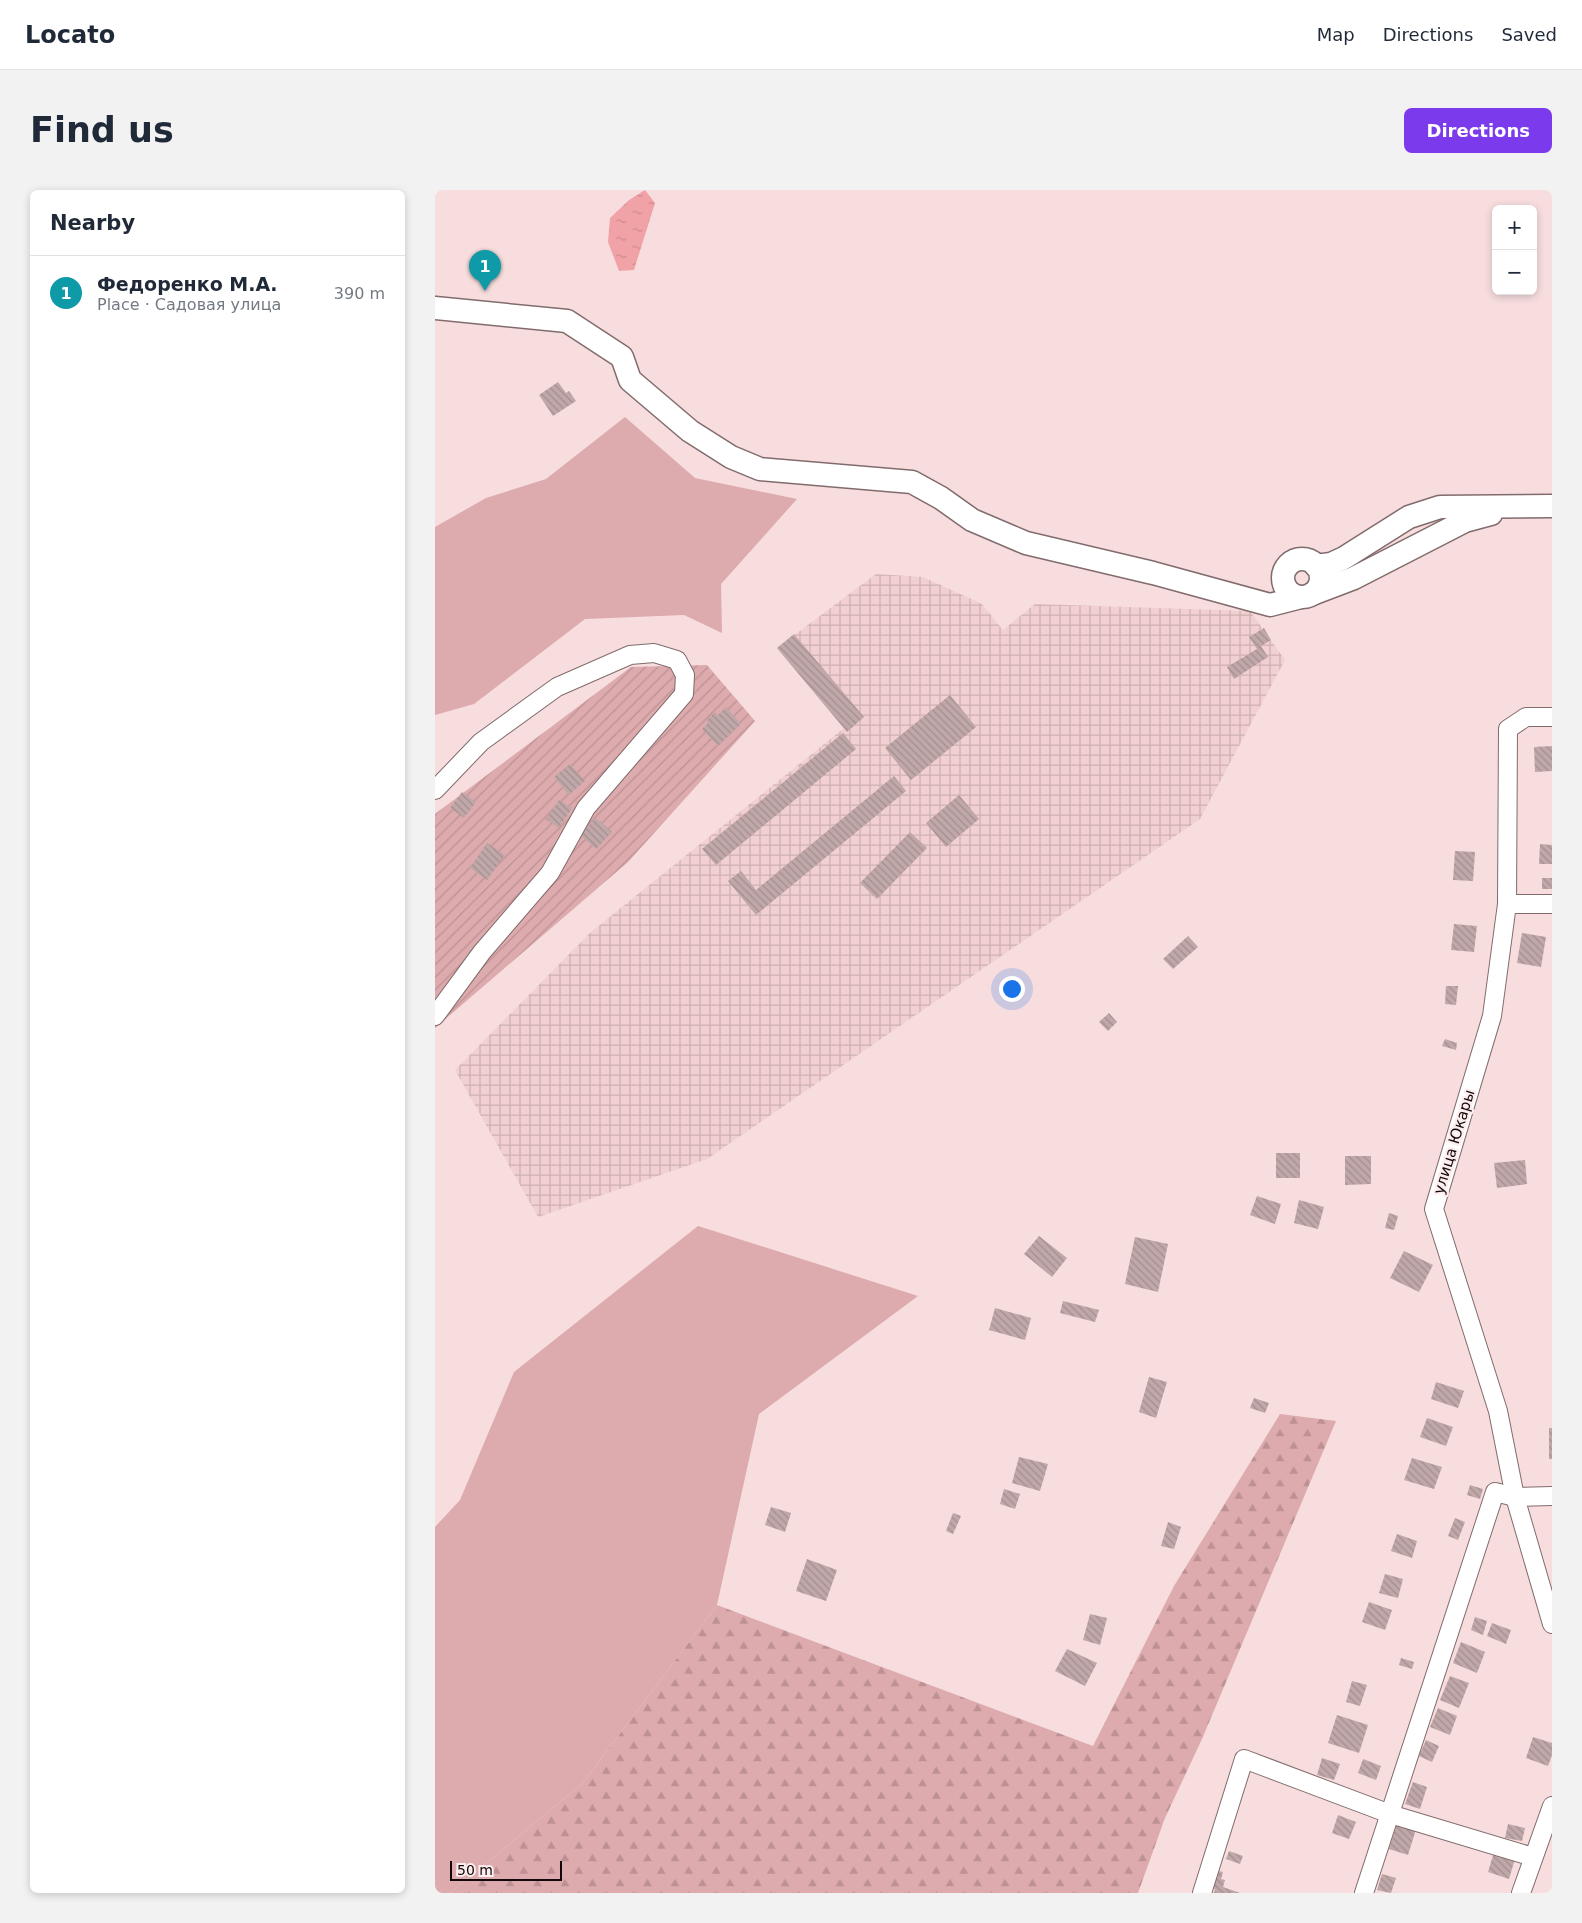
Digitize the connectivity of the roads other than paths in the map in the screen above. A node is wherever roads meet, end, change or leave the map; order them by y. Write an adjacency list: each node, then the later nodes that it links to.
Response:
1 (435, 308): 6 (street)
2 (1547, 506): 3 (street); 5 (street)
3 (1316, 566): 4 (street); 5 (street)
4 (1285, 571): 5 (street); 6 (street)
5 (1307, 595): 6 (street)
6 (1271, 605)
7 (1552, 717): 9 (street, улица Юкары)
8 (435, 790): 11 (street)
9 (1507, 904): 10 (street); 13 (street, улица Юкары)
10 (1552, 904)
11 (435, 1016)
12 (1552, 1496): 13 (street)
13 (1515, 1497): 14 (street, улица Юкары); 16 (street)
14 (1552, 1624)
15 (1552, 1806): 17 (street)
16 (1390, 1814): 17 (street); 18 (street); 19 (street)
17 (1533, 1857): 20 (street)
18 (1202, 1893)
19 (1364, 1893)
20 (1521, 1893)

